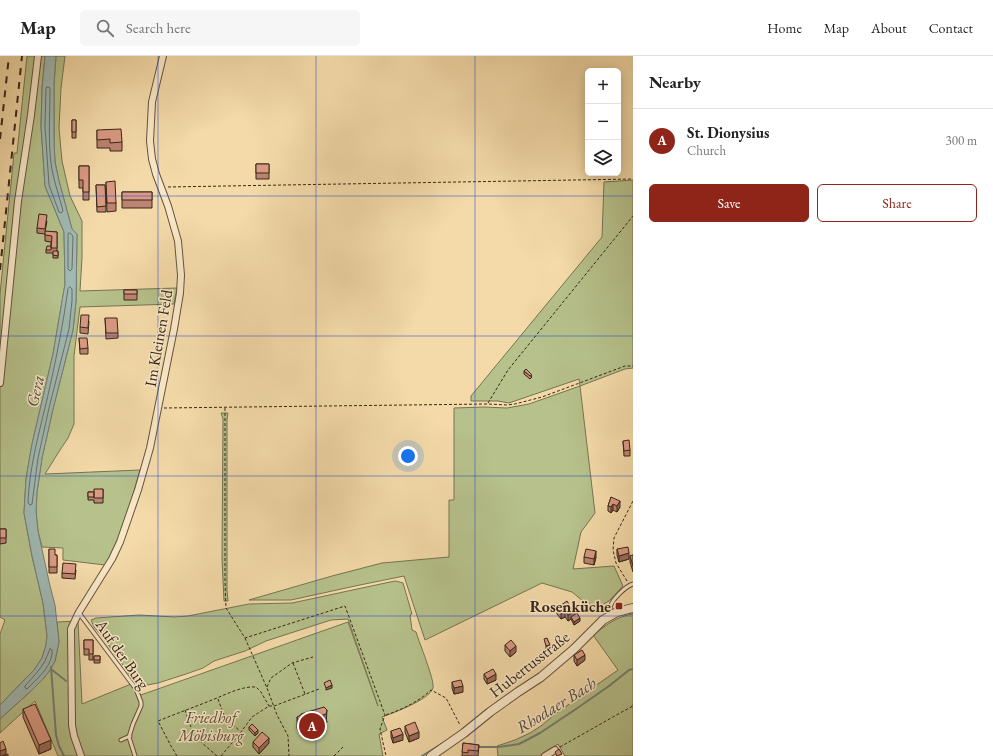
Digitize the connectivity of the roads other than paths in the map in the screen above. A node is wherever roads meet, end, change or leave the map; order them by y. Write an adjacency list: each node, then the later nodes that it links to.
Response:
1 (38, 56): 3 (street)
2 (163, 56): 6 (street, Im Kleinen Feld)
3 (0, 382)
4 (631, 584): 7 (lane)
5 (633, 608): 7 (street, Hubertusstraße)
6 (79, 612): 8 (lane, Auf der Burg); 11 (street, Im Kleinen Feld)
7 (611, 615): 13 (street, Hubertusstraße)
8 (130, 736): 9 (lane); 12 (lane)
9 (121, 740)
10 (554, 750): 14 (street)
11 (81, 756)
12 (135, 756)
13 (432, 756)
14 (545, 756)

